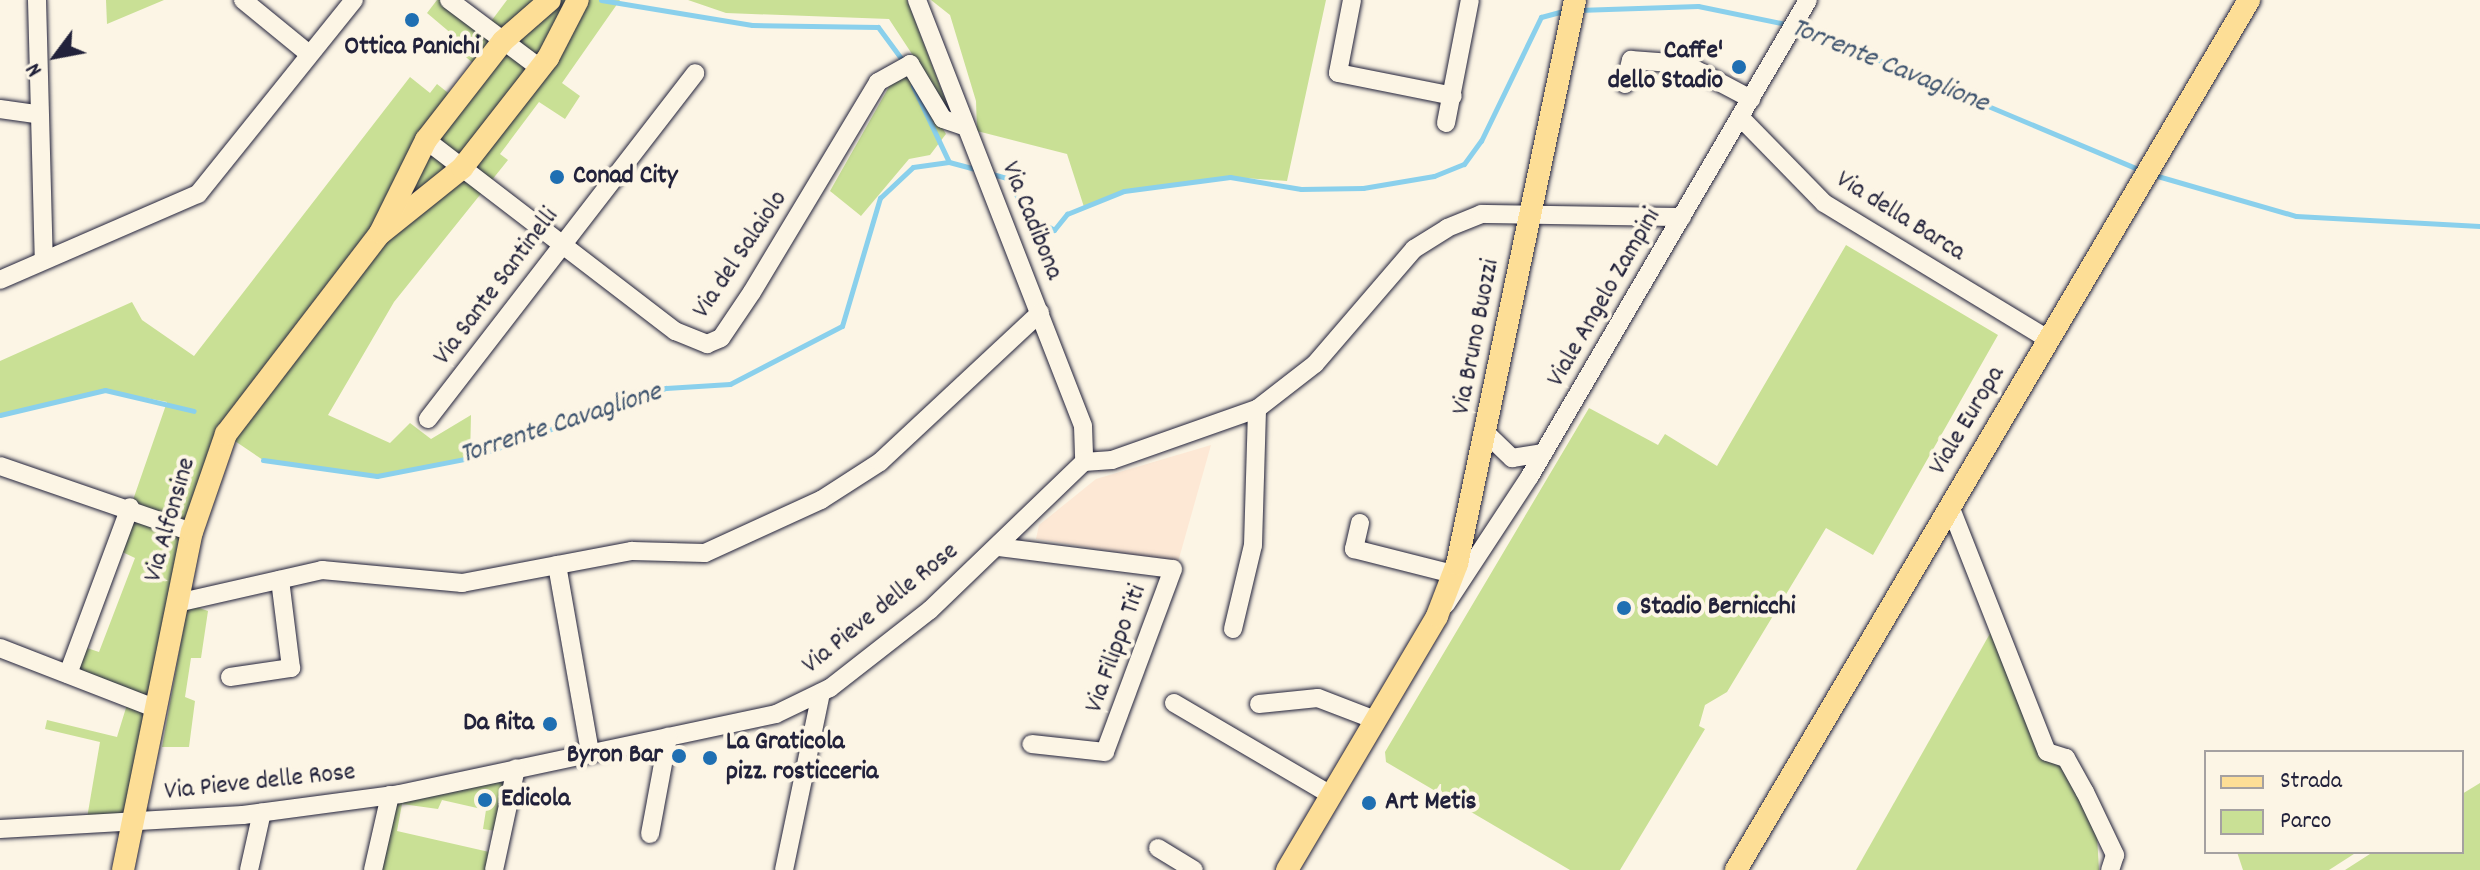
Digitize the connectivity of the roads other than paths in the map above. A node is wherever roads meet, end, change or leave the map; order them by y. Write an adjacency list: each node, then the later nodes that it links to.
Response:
1 (37, 0): 21 (street)
2 (243, 0): 14 (street)
3 (354, 0): 14 (street)
4 (449, 0): 13 (street)
5 (550, 0): 13 (main road, Via Alfonsine)
6 (578, 0): 15 (main road, Via Alfonsine)
7 (917, 0): 24 (street, Via Cadibona)
8 (1352, 0): 18 (street)
9 (1470, 0): 18 (street)
10 (1575, 0): 27 (main road, Via Bruno Buozzi)
11 (2249, 0): 34 (main road, Viale Europa)
12 (1804, 7): 19 (street, Viale Angelo Zampini)
13 (503, 41): 15 (street); 25 (main road, Via Alfonsine)
14 (309, 54): 31 (street)
15 (540, 68): 26 (main road, Via Alfonsine)
16 (695, 73): 30 (street, Via Sante Santinelli)
17 (1625, 84): 19 (street)
18 (1453, 96): 23 (street)
19 (1751, 99): 22 (street, Viale Angelo Zampini)
20 (0, 109): 21 (street)
21 (34, 114): 31 (street)
22 (1740, 117): 28 (street, Viale Angelo Zampini); 34 (street, Via della Barca)
23 (1446, 123)
24 (966, 127): 30 (street, Via del Salaiolo); 33 (street, Via Cadibona)
25 (426, 140): 26 (street, Via del Salaiolo); 29 (main road, Via Alfonsine)
26 (462, 168): 29 (main road, Via Alfonsine); 30 (street, Via del Salaiolo)
27 (1530, 212): 28 (street); 35 (street); 37 (main road, Via Bruno Buozzi)
28 (1682, 217): 38 (street, Viale Angelo Zampini)
29 (380, 233): 44 (main road, Via Alfonsine)
30 (561, 244): 36 (street, Via Sante Santinelli)
31 (44, 259): 32 (street)
32 (0, 280)
33 (1040, 313): 39 (street, Via Cadibona); 46 (street)
34 (2049, 340): 41 (main road, Viale Europa)
35 (1257, 409): 39 (street); 51 (street)
36 (428, 419)
37 (1487, 434): 38 (street); 47 (main road, Via Bruno Buozzi)
38 (1544, 453): 50 (street, Viale Angelo Zampini)
39 (1084, 462): 45 (street, Via Pieve delle Rose)
40 (0, 466): 42 (street)
41 (1950, 506): 78 (main road, Viale Europa); 79 (street)
42 (130, 507): 44 (street); 53 (street)
43 (1360, 523): 47 (street)
44 (192, 532): 49 (main road, Via Alfonsine)
45 (998, 547): 55 (street, Via Pieve delle Rose); 61 (street, Via Filippo Titi)
46 (557, 565): 48 (street); 62 (street)
47 (1453, 574): 50 (main road, Via Bruno Buozzi)
48 (280, 580): 49 (street); 54 (street)
49 (177, 603): 58 (main road, Via Alfonsine)
50 (1437, 616): 59 (main road, Via Bruno Buozzi)
51 (1233, 629)
52 (0, 648): 53 (street)
53 (68, 674): 58 (street)
54 (230, 677)
55 (821, 693): 60 (street, Via Pieve delle Rose); 72 (street)
56 (1174, 703): 65 (street)
57 (1259, 704): 59 (street)
58 (155, 708): 67 (main road, Via Alfonsine)
59 (1375, 720): 65 (main road, Via Bruno Buozzi)
60 (668, 737): 62 (street, Via Pieve delle Rose); 69 (street)
61 (1031, 744)
62 (590, 752): 63 (street, Via Pieve delle Rose)
63 (516, 768): 64 (street, Via Pieve delle Rose); 76 (street)
64 (390, 795): 66 (street, Via Pieve delle Rose); 75 (street)
65 (1331, 795): 71 (main road, Via Bruno Buozzi)
66 (262, 812): 67 (street, Via Pieve delle Rose); 74 (street)
67 (134, 822): 68 (street, Via Pieve delle Rose); 73 (main road, Via Alfonsine)
68 (0, 829)
69 (650, 834)
70 (1158, 848): 77 (street)
71 (1294, 867)
72 (791, 868)
73 (123, 870)
74 (249, 870)
75 (373, 870)
76 (494, 870)
77 (1194, 870)
78 (1736, 870)
79 (2110, 870)

